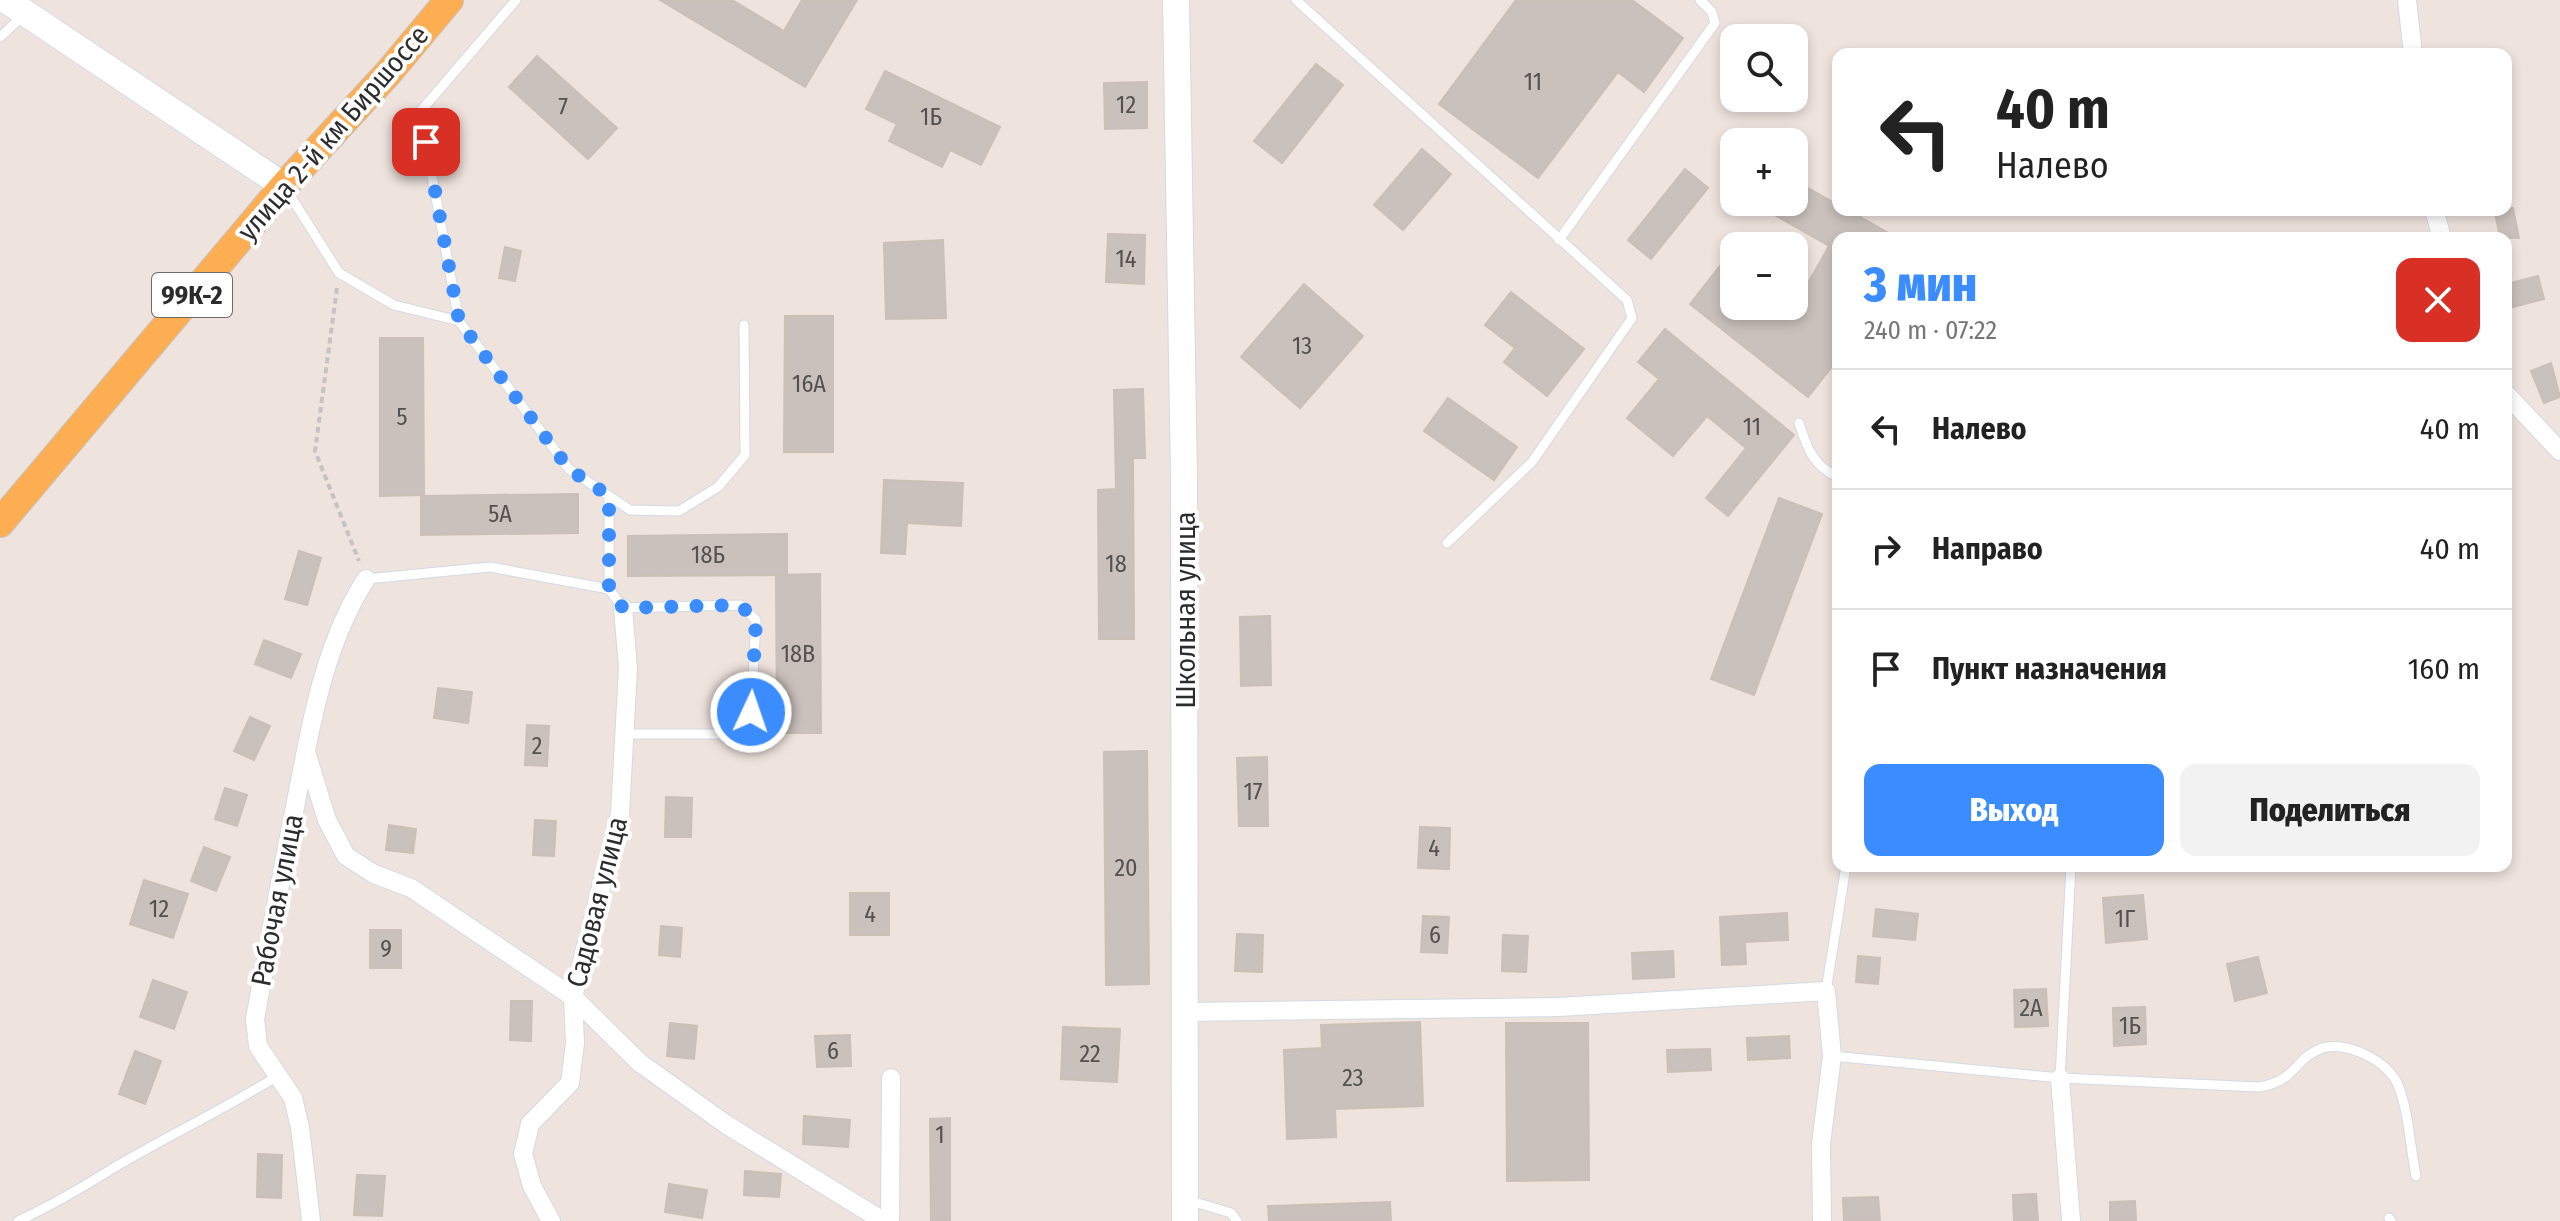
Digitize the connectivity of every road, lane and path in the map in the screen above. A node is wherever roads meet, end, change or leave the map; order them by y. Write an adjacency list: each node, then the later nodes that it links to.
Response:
1 (449, 0): 10 (main road, улица 2-й км Биршоссе / 99К-2)
2 (516, 0): 13 (lane)
3 (1176, 0): 31 (main road, Школьная улица)
4 (1296, 0): 11 (lane)
5 (1700, 0): 11 (lane)
6 (2407, 0): 9 (street)
7 (16, 7): 8 (lane); 10 (main road)
8 (0, 37)
9 (2412, 48)
10 (284, 186): 12 (lane); 20 (main road, улица 2-й км Биршоссе / 99К-2)
11 (1559, 240): 21 (lane)
12 (339, 273): 13 (lane); 22 (path)
13 (459, 321): 19 (lane)
14 (744, 325): 19 (lane)
15 (2512, 400): 17 (street)
16 (1799, 423): 18 (lane)
17 (2560, 451)
18 (1832, 472)
19 (609, 496): 23 (lane)
20 (0, 523)
21 (1447, 543)
22 (366, 579): 23 (lane); 26 (street, Рабочая улица)
23 (609, 589): 24 (lane)
24 (623, 608): 25 (street, Садовая улица); 25 (lane)
25 (626, 734): 30 (street, Садовая улица)
26 (306, 752): 30 (street); 33 (street, Рабочая улица)
27 (1845, 872): 29 (lane)
28 (2071, 872): 35 (lane)
29 (1826, 991): 31 (street); 32 (street)
30 (573, 997): 40 (street, Садовая улица); 41 (street)
31 (1182, 1012): 37 (main road, Школьная улица)
32 (1832, 1056): 35 (lane); 44 (street)
33 (276, 1077): 38 (lane); 39 (street, Рабочая улица)
34 (891, 1078): 42 (street)
35 (2060, 1078): 36 (lane); 45 (street)
36 (2416, 1176)
37 (1184, 1210): 43 (lane)
38 (18, 1221)
39 (311, 1221)
40 (551, 1221)
41 (883, 1221)
42 (890, 1221)
43 (1237, 1221)
44 (1822, 1221)
45 (2071, 1221)

